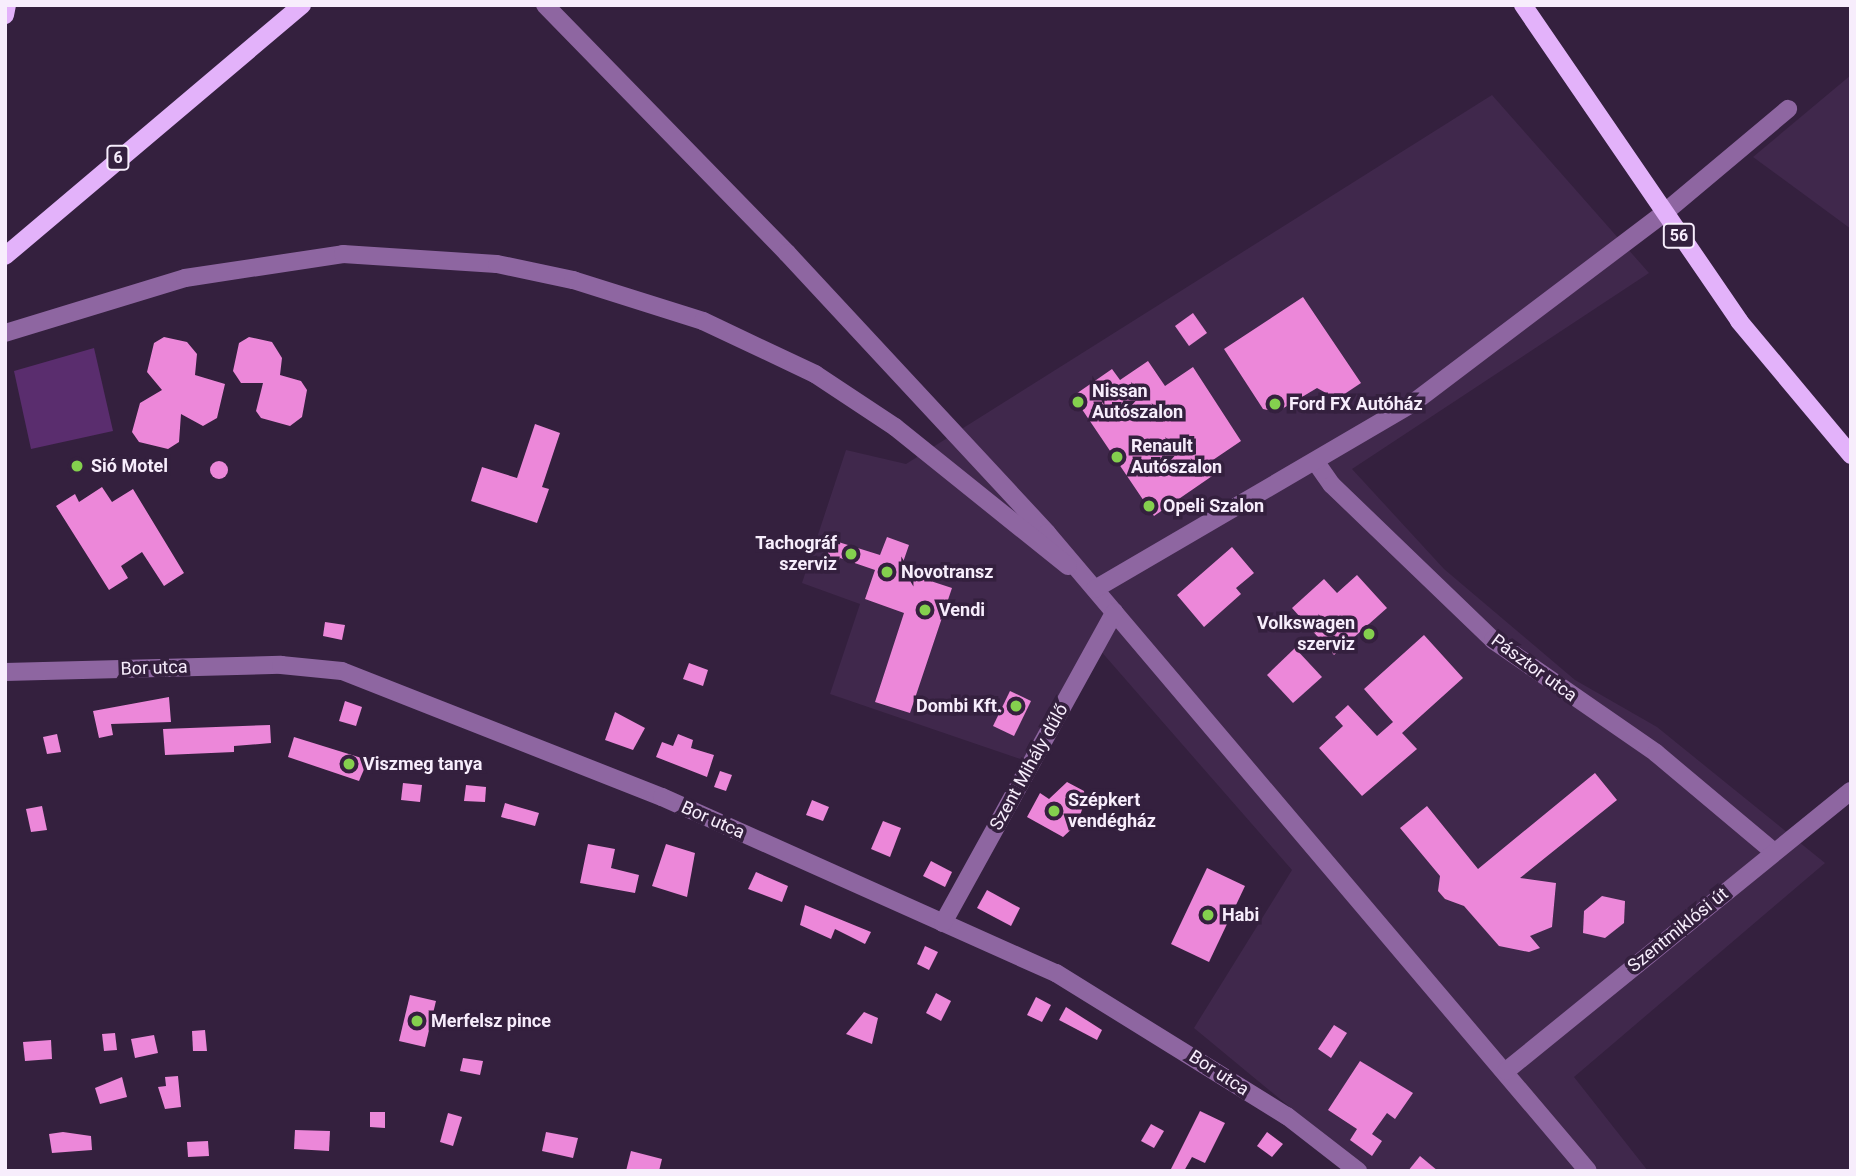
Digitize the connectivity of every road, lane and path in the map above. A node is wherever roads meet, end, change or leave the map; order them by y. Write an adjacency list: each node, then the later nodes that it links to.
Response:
1 (7, 5): 7 (main road)
2 (288, 5): 9 (main road, 6)
3 (302, 5): 9 (main road, 6)
4 (545, 5): 8 (street)
5 (559, 5): 8 (street)
6 (1523, 5): 11 (main road, 56)
7 (5, 15)
8 (586, 44): 16 (street)
9 (232, 60): 12 (main road, 6)
10 (1788, 109): 11 (street)
11 (1664, 213): 14 (main road, 56); 15 (street)
12 (5, 256)
13 (5, 333): 16 (street)
14 (1851, 455)
15 (1315, 461): 16 (street); 20 (street, Pásztor utca)
16 (1090, 583): 17 (street)
17 (1115, 612): 21 (street, Szent Mihály dűlő); 22 (street)
18 (5, 672): 21 (street, Bor utca)
19 (1851, 791): 20 (street, Szentmiklósi út)
20 (1774, 852): 22 (street, Szentmiklósi út)
21 (943, 923): 23 (street, Bor utca)
22 (1506, 1071): 24 (street)
23 (1358, 1171)
24 (1588, 1171)

